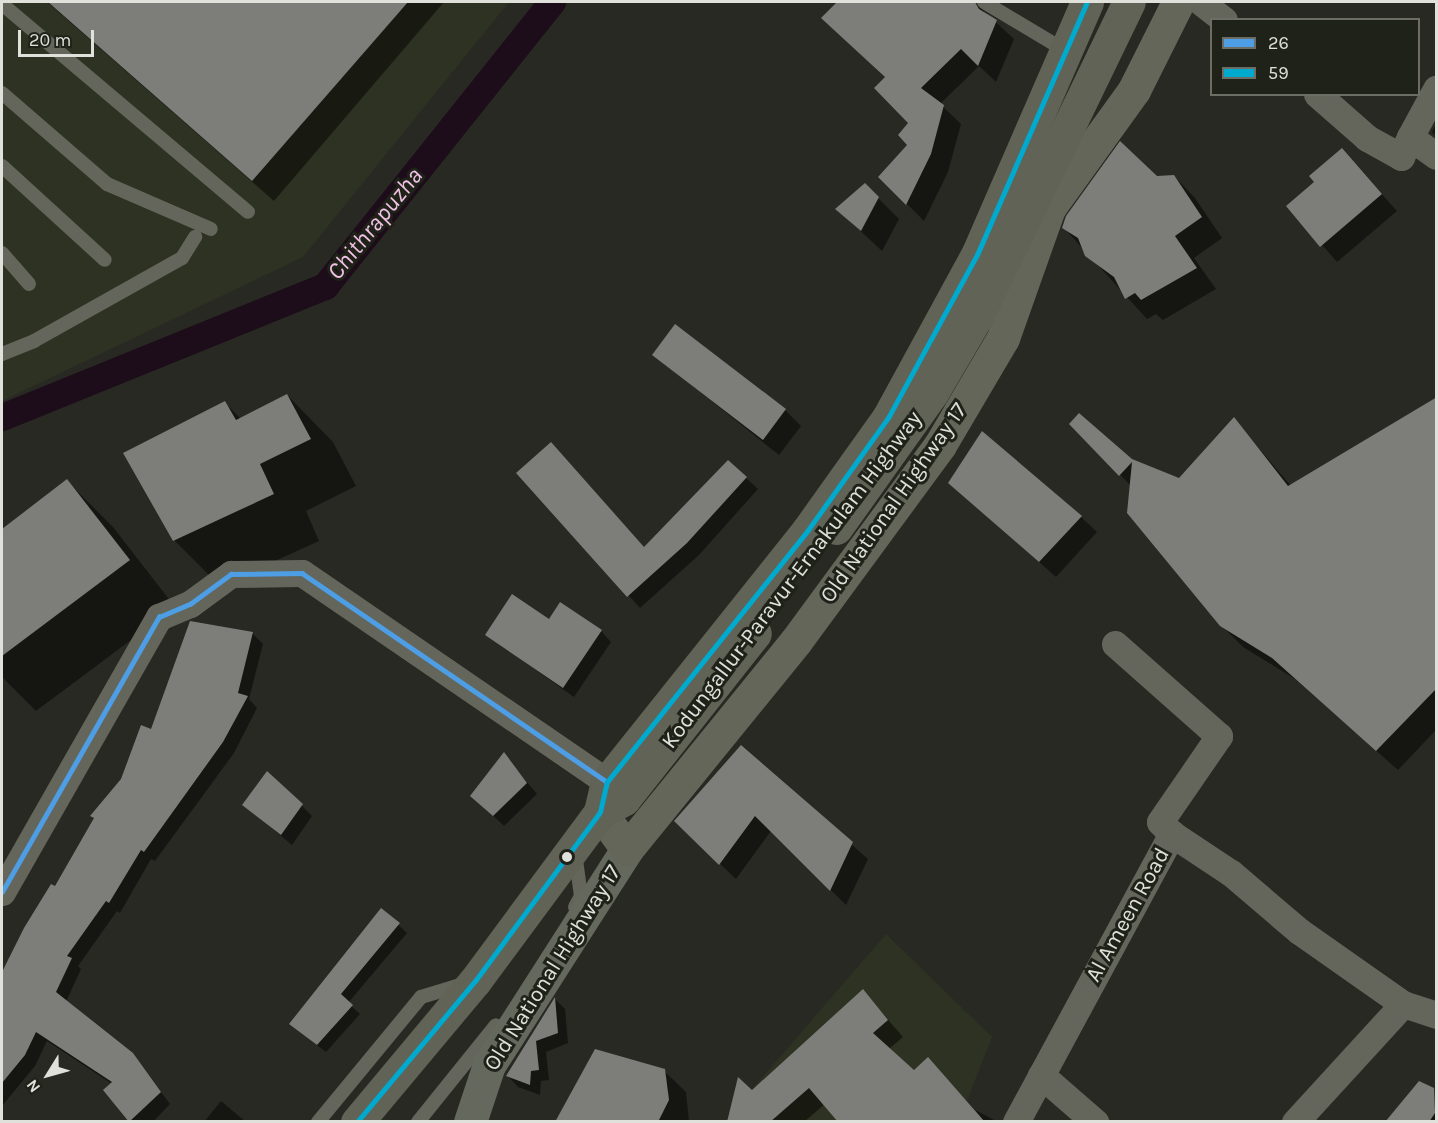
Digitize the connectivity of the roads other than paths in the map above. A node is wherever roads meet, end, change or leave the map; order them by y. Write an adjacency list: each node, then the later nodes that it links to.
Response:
1 (984, 2): 8 (lane)
2 (1087, 2): 8 (highway, Kodungallur-Paravur-Ernakulam Highway)
3 (1129, 2): 15 (highway, Kodungallur-Paravur-Ernakulam Highway)
4 (1178, 2): 15 (main road, Old National Highway 17)
5 (1201, 2): 7 (street)
6 (2, 4): 16 (lane)
7 (1221, 18)
8 (1066, 51): 24 (highway, Kodungallur-Paravur-Ernakulam Highway)
9 (1437, 89): 12 (street)
10 (2, 93): 17 (lane)
11 (1319, 96): 12 (street)
12 (1410, 137): 13 (street)
13 (1437, 156)
14 (2, 166): 20 (lane)
15 (1041, 206): 24 (highway, Kodungallur-Paravur-Ernakulam Highway); 27 (main road, Old National Highway 17)
16 (248, 212)
17 (210, 229)
18 (195, 237): 22 (lane)
19 (2, 252): 21 (lane)
20 (105, 260)
21 (29, 284)
22 (2, 354)
23 (1115, 644): 25 (street)
24 (603, 797): 26 (highway, Kodungallur-Paravur-Ernakulam Highway); 27 (main road, Old National Highway 17); 28 (street)
25 (1172, 834): 31 (street, Al Ameen Road); 33 (street, Al Ameen Road)
26 (574, 848): 30 (highway, Kodungallur-Paravur-Ernakulam Highway); 36 (lane)
27 (627, 849): 37 (street, Old National Highway 17)
28 (10, 856): 29 (street)
29 (2, 892)
30 (475, 981): 34 (lane); 35 (highway, Kodungallur-Paravur-Ernakulam Highway)
31 (1403, 1004): 32 (street, Al Ameen Road); 40 (street)
32 (1437, 1015)
33 (1041, 1075): 38 (street, Al Ameen Road); 39 (street)
34 (318, 1122)
35 (357, 1122)
36 (418, 1122)
37 (470, 1122)
38 (1016, 1122)
39 (1095, 1122)
40 (1295, 1122)

